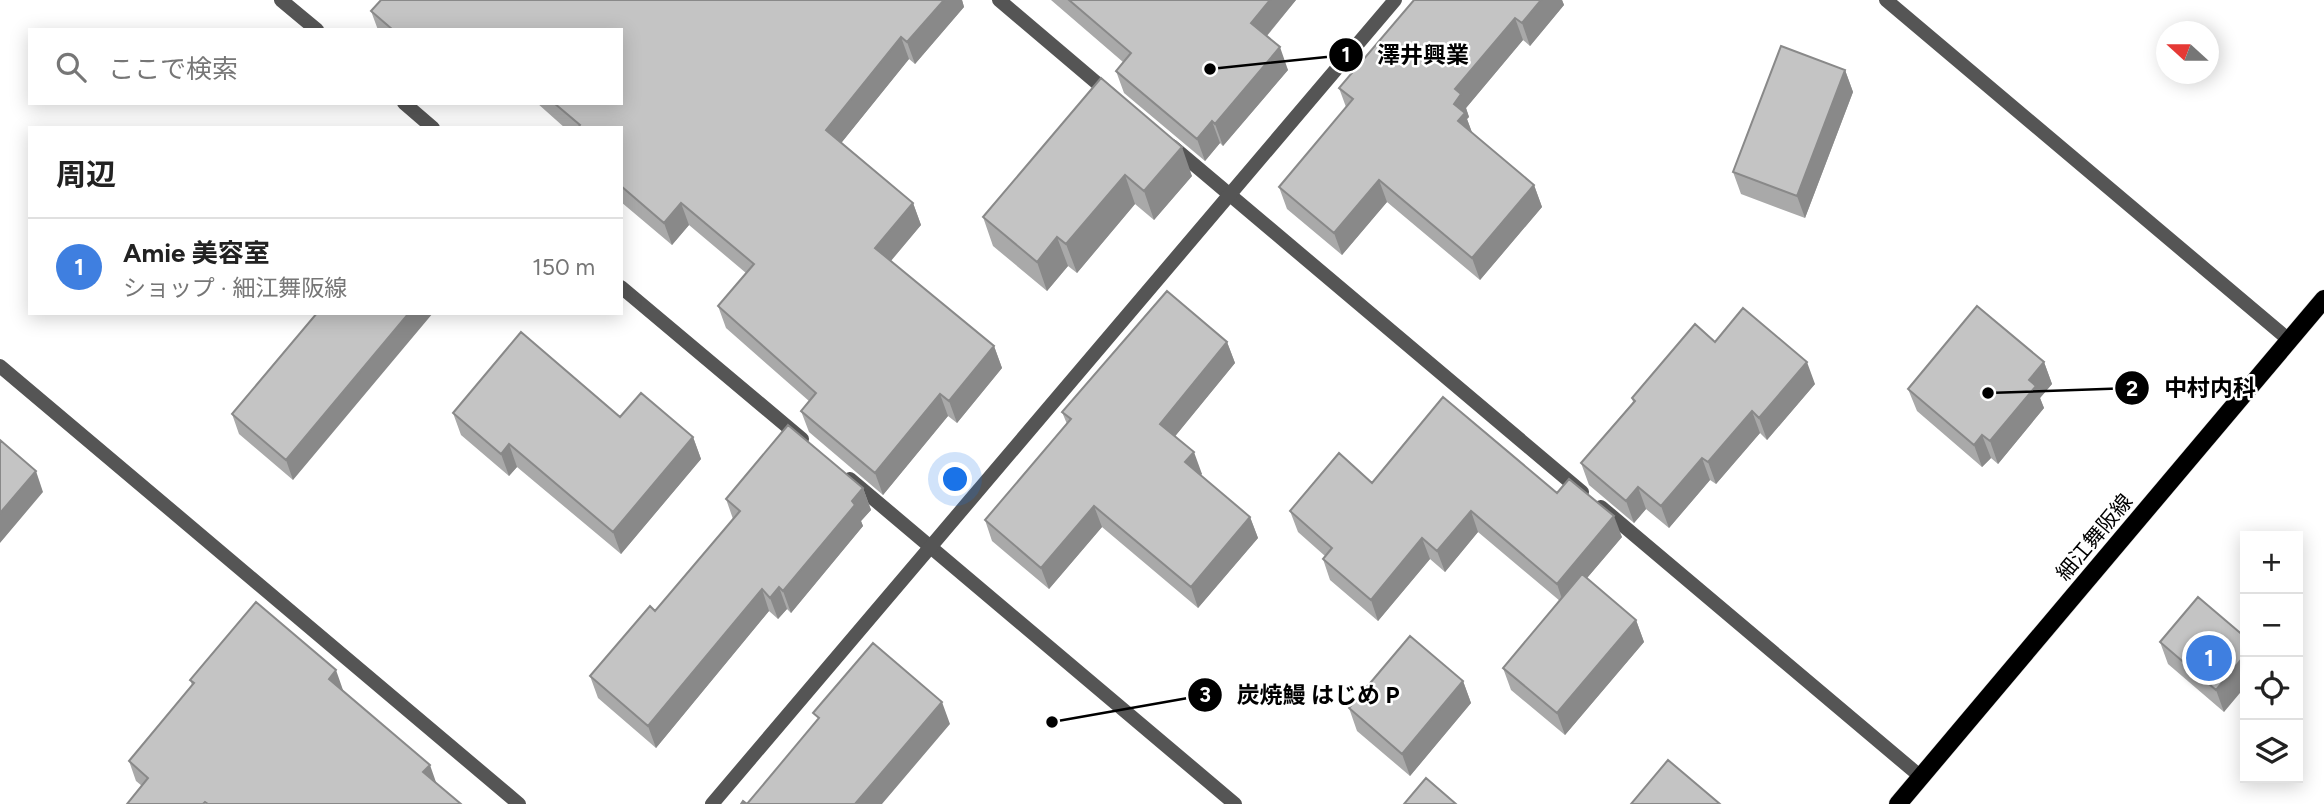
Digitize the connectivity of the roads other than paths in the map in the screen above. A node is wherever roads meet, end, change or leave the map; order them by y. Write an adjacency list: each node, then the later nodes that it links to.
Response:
1 (281, 0): 5 (street)
2 (999, 0): 7 (street)
3 (1395, 0): 10 (street)
4 (1886, 0): 13 (street)
5 (315, 28)
6 (406, 105): 8 (street)
7 (1125, 106)
8 (431, 126)
9 (1156, 133): 10 (street)
10 (1230, 194): 17 (street); 18 (street)
11 (623, 289): 15 (street)
12 (2324, 299): 13 (main road, 細江舞阪線)
13 (2289, 340): 18 (main road, 細江舞阪線)
14 (0, 366): 19 (street)
15 (813, 449)
16 (834, 466): 17 (street)
17 (930, 547): 20 (street); 21 (street)
18 (1921, 777): 22 (main road, 細江舞阪線)
19 (519, 804)
20 (712, 804)
21 (1235, 804)
22 (1898, 804)

